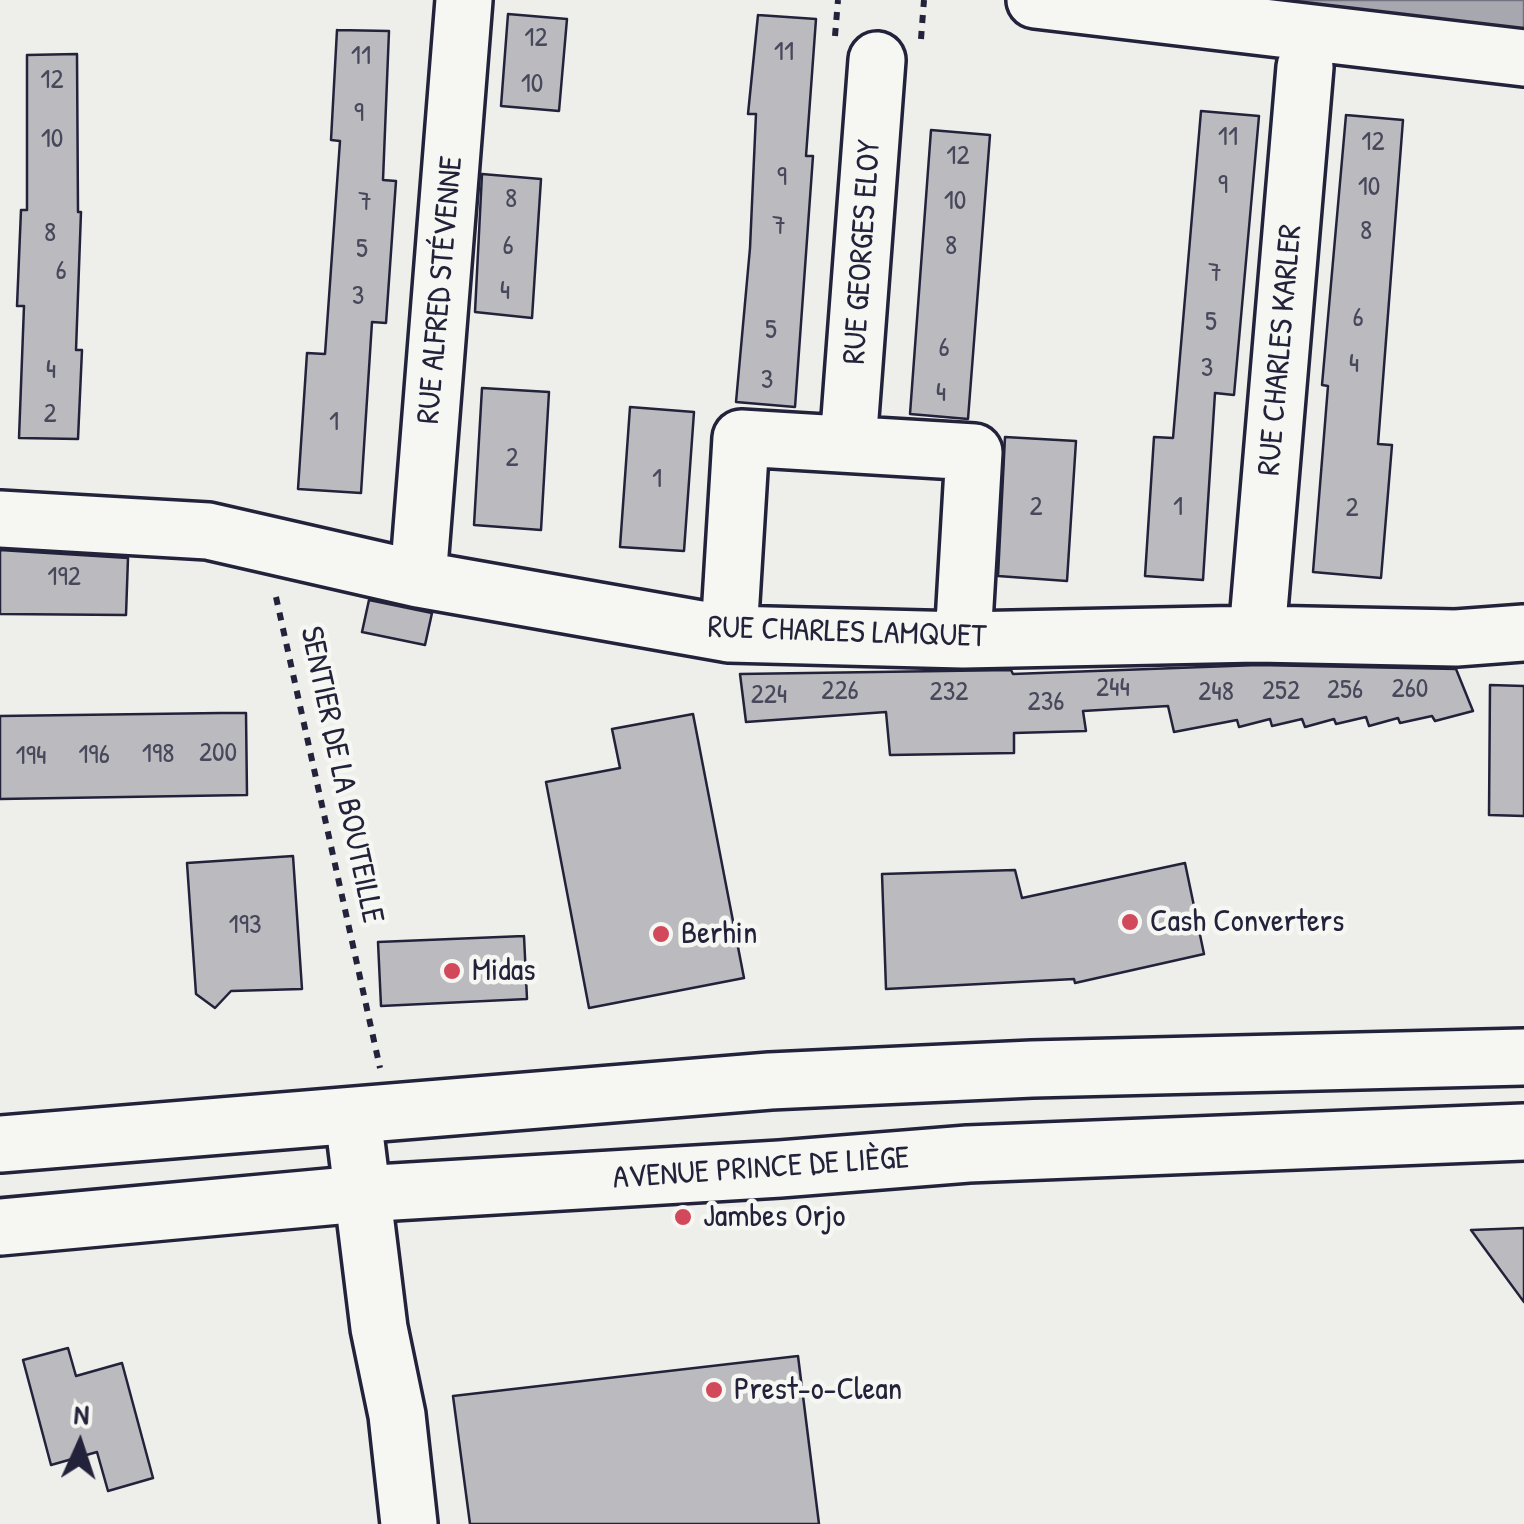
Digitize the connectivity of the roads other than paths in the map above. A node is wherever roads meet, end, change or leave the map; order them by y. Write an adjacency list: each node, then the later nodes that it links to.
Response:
1 (464, 0): 8 (street, RUE ALFRED STÉVENNE)
2 (1035, 0): 3 (street)
3 (1524, 58)
4 (877, 60): 6 (street, RUE GEORGES ELOY)
5 (1305, 67): 11 (street, RUE CHARLES KARLER)
6 (848, 444): 10 (street); 12 (street)
7 (0, 519): 8 (street, RUE CHARLES LAMQUET)
8 (418, 579): 10 (street, RUE CHARLES LAMQUET)
9 (1524, 633): 11 (street, RUE CHARLES LAMQUET)
10 (729, 634): 12 (street, RUE CHARLES LAMQUET)
11 (1257, 634): 12 (street, RUE CHARLES LAMQUET)
12 (963, 640)
13 (1524, 1057): 14 (street)
14 (352, 1117): 16 (street); 17 (street)
15 (1524, 1132): 17 (street, AVENUE PRINCE DE LIÈGE)
16 (0, 1144)
17 (360, 1194): 18 (street, AVENUE PRINCE DE LIÈGE); 19 (street)
18 (0, 1227)
19 (410, 1524)

